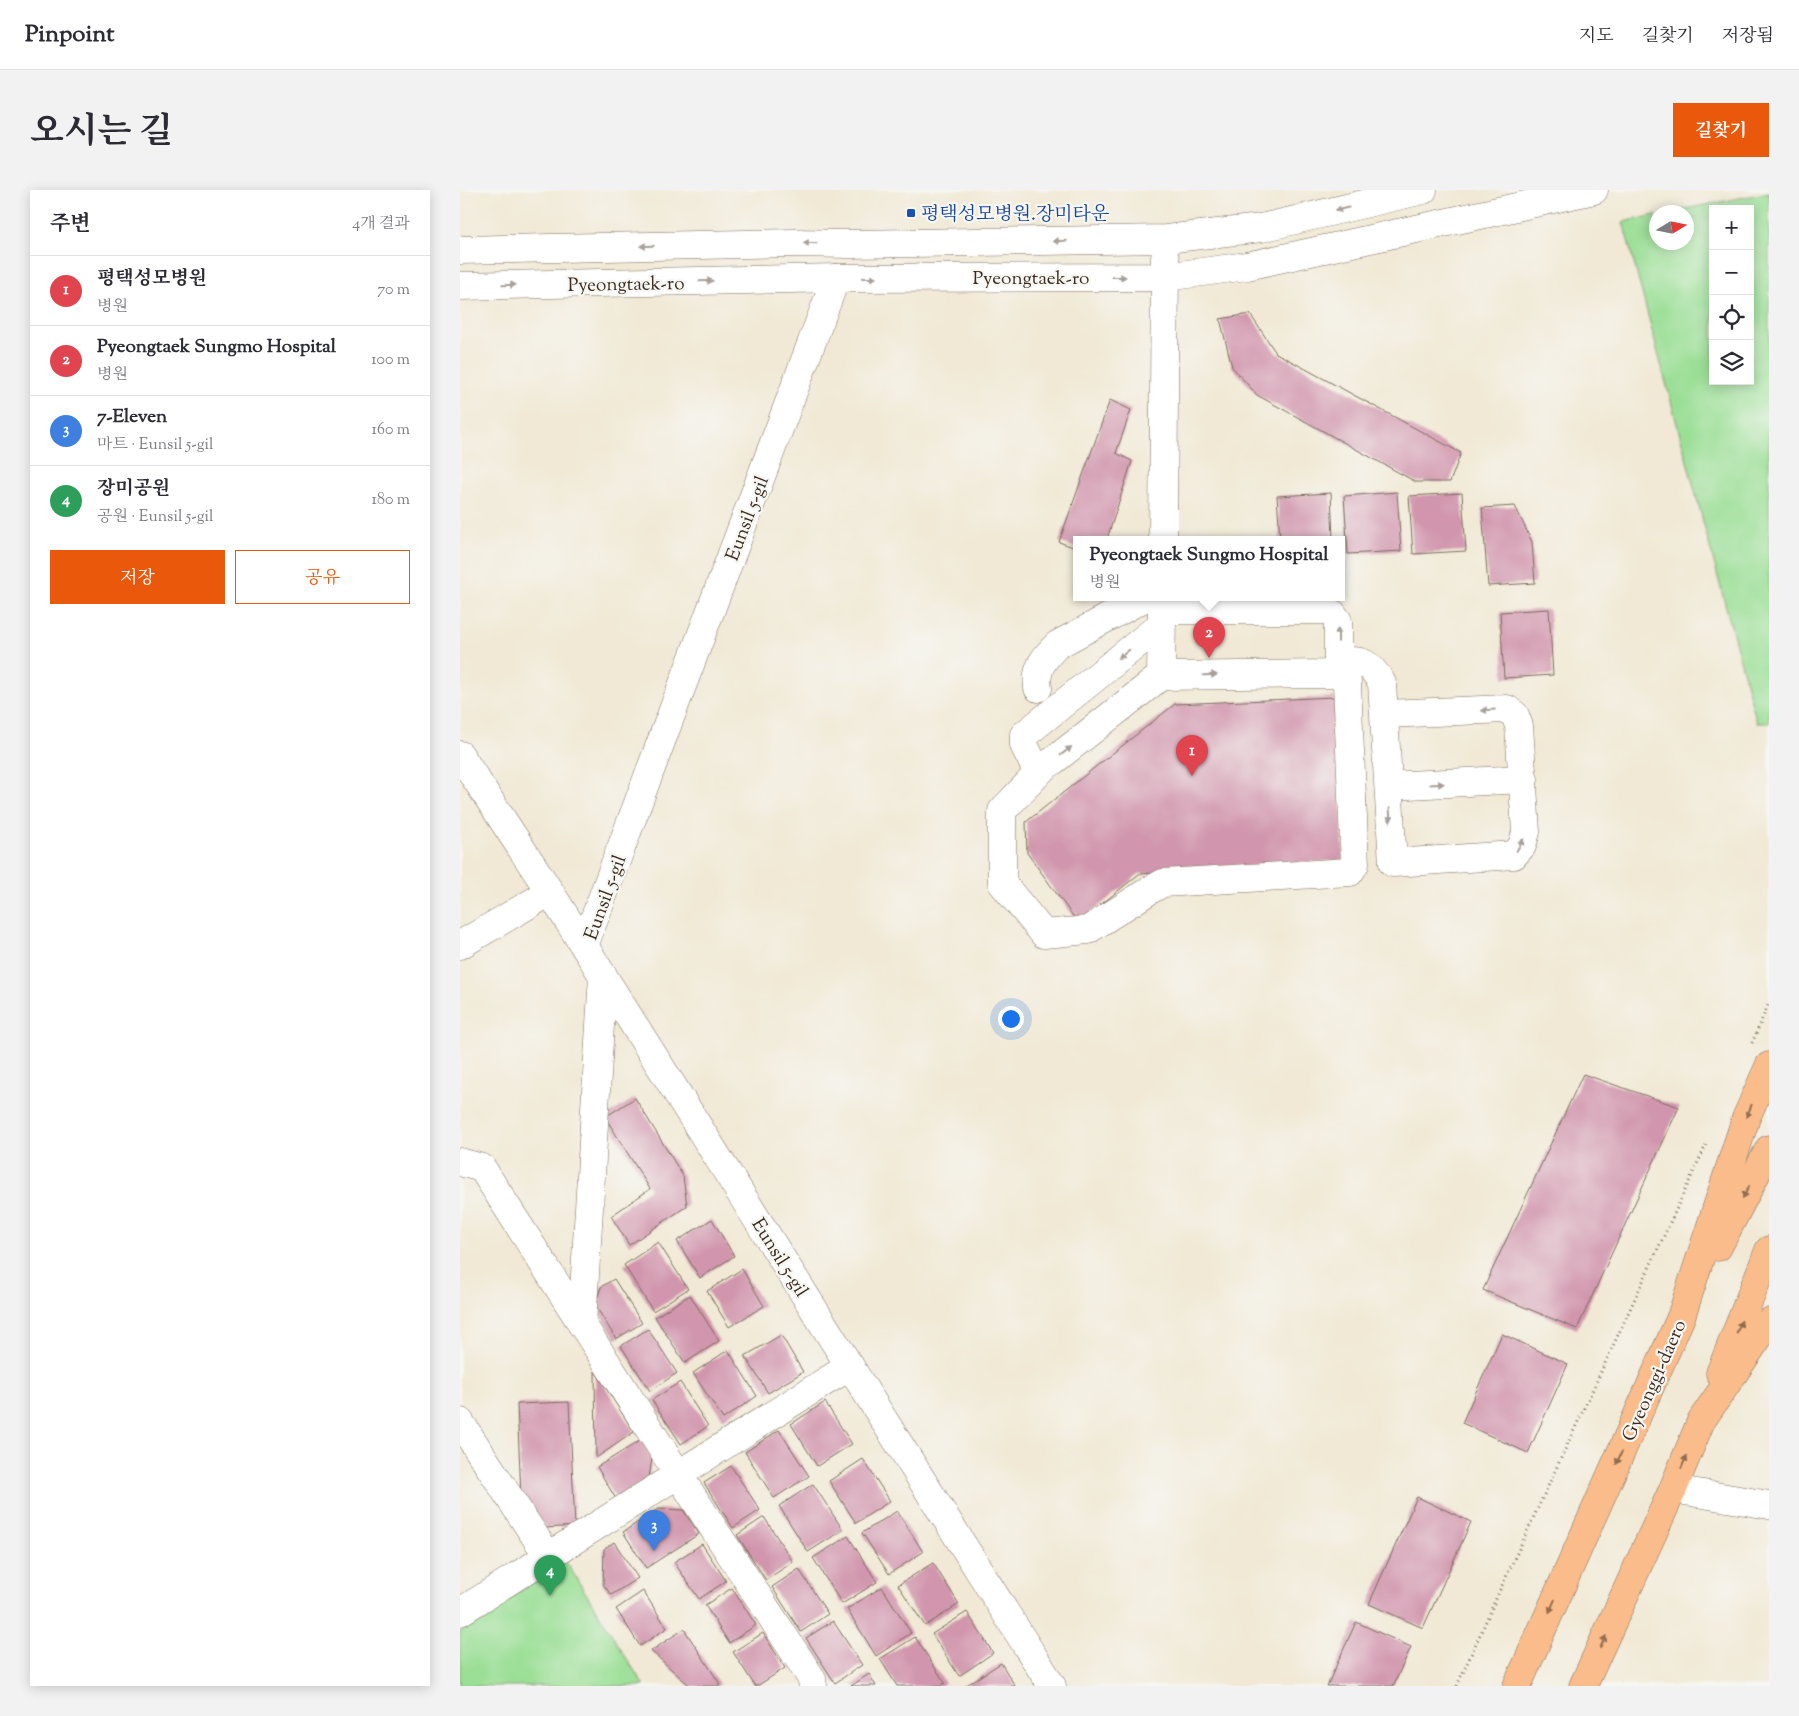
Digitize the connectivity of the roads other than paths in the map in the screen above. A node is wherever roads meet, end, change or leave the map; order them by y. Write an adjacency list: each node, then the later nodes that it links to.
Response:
1 (1423, 190): 3 (street, Pyeongtaek-ro, one-way to 3)
2 (1594, 190): 5 (street, Pyeongtaek-ro)
3 (1166, 239): 4 (street, Pyeongtaek-ro, one-way to 4); 5 (street)
4 (460, 250)
5 (1165, 277): 6 (street, Pyeongtaek-ro, one-way to 5); 8 (street)
6 (836, 278): 7 (street, Pyeongtaek-ro, one-way to 6); 20 (street, Eunsil 5-gil)
7 (460, 286)
8 (1162, 536)
9 (1158, 607): 10 (street, one-way to 9); 11 (street); 12 (street); 15 (street, one-way to 15)
10 (1342, 661): 11 (street, one-way to 10); 13 (street); 15 (street)
11 (1161, 676): 15 (street, one-way to 11)
12 (1038, 688)
13 (1385, 714): 16 (street, one-way to 13); 17 (street)
14 (460, 754): 18 (street)
15 (1044, 767)
16 (1524, 779): 17 (street, one-way to 16); 17 (street, one-way to 16)
17 (1389, 786)
18 (550, 892): 19 (street); 20 (street)
19 (460, 945)
20 (584, 946): 21 (street, Eunsil 5-gil)
21 (603, 975): 28 (street); 29 (street, Eunsil 5-gil)
22 (1769, 1066): 26 (main road, Gyeonggi-daero, one-way to 26)
23 (1769, 1149): 26 (main road, one-way to 26)
24 (460, 1162): 28 (street)
25 (1769, 1250): 30 (main road, one-way to 25)
26 (1681, 1317): 39 (main road, Gyeonggi-daero, one-way to 39)
27 (1769, 1322): 30 (main road)
28 (582, 1325): 32 (street)
29 (850, 1366): 32 (street); 38 (street, Eunsil 5-gil)
30 (1701, 1421): 33 (main road, one-way to 30)
31 (460, 1422): 35 (street)
32 (678, 1474): 35 (street); 37 (street)
33 (1673, 1489): 34 (street); 40 (main road, one-way to 33)
34 (1769, 1505)
35 (548, 1556): 36 (street)
36 (460, 1612)
37 (813, 1686)
38 (1052, 1686)
39 (1517, 1686)
40 (1583, 1686)

